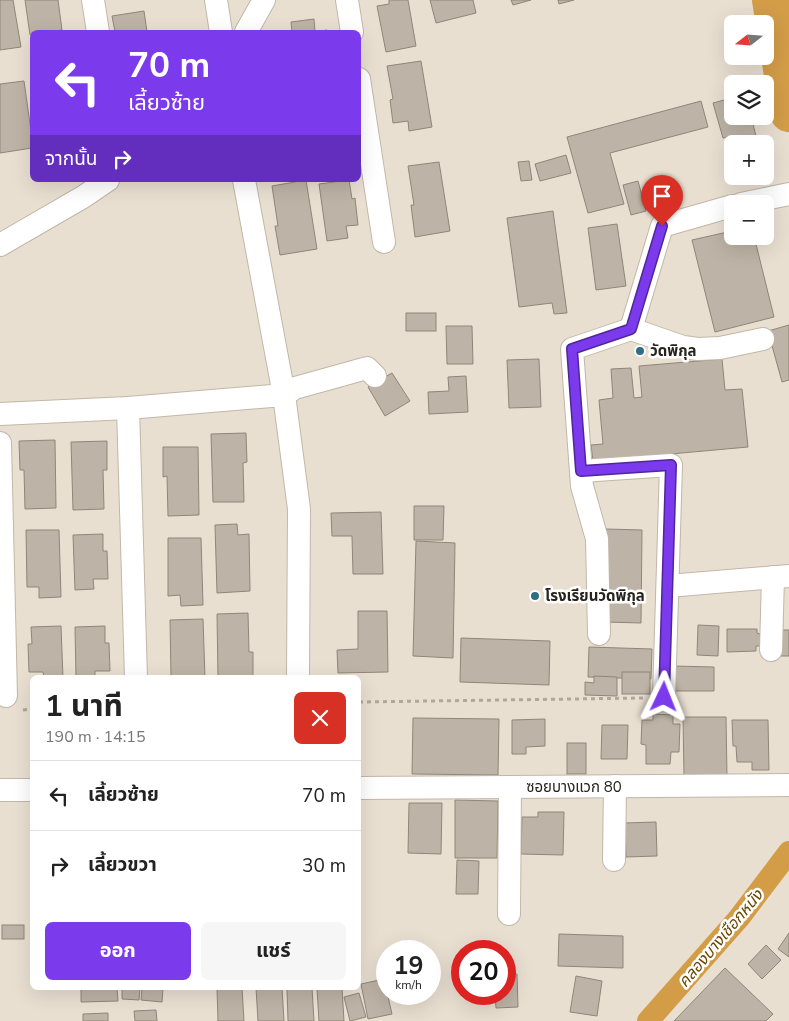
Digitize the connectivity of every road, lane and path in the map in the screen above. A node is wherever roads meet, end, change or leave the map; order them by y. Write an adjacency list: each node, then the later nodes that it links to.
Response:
1 (93, 0): 5 (street)
2 (216, 0): 6 (street)
3 (264, 0): 7 (street)
4 (347, 0): 8 (street)
5 (98, 30)
6 (221, 30)
7 (247, 30)
8 (352, 30)
9 (361, 92): 15 (street)
10 (105, 182): 16 (street)
11 (244, 182): 20 (street)
12 (789, 194): 13 (street)
13 (774, 197)
14 (724, 209): 17 (street)
15 (384, 242)
16 (0, 245)
17 (631, 329): 18 (street); 24 (street)
18 (763, 339)
19 (375, 376): 20 (street)
20 (284, 395): 21 (street); 30 (street)
21 (128, 408): 22 (street); 29 (street)
22 (0, 414)
23 (0, 443): 31 (street)
24 (581, 479): 26 (street); 27 (street)
25 (781, 577): 26 (street); 28 (street)
26 (668, 586): 32 (street)
27 (599, 634)
28 (770, 650)
29 (136, 675)
30 (298, 675)
31 (6, 696)
32 (664, 697): 33 (path)
33 (361, 702)
34 (789, 785): 35 (street, ซอยบางแวก 80)
35 (614, 786): 36 (street, ซอยบางแวก 80); 40 (street)
36 (510, 787): 37 (street, ซอยบางแวก 80); 41 (street)
37 (361, 788)
38 (0, 790): 39 (street)
39 (30, 790)
40 (614, 860)
41 (509, 914)

